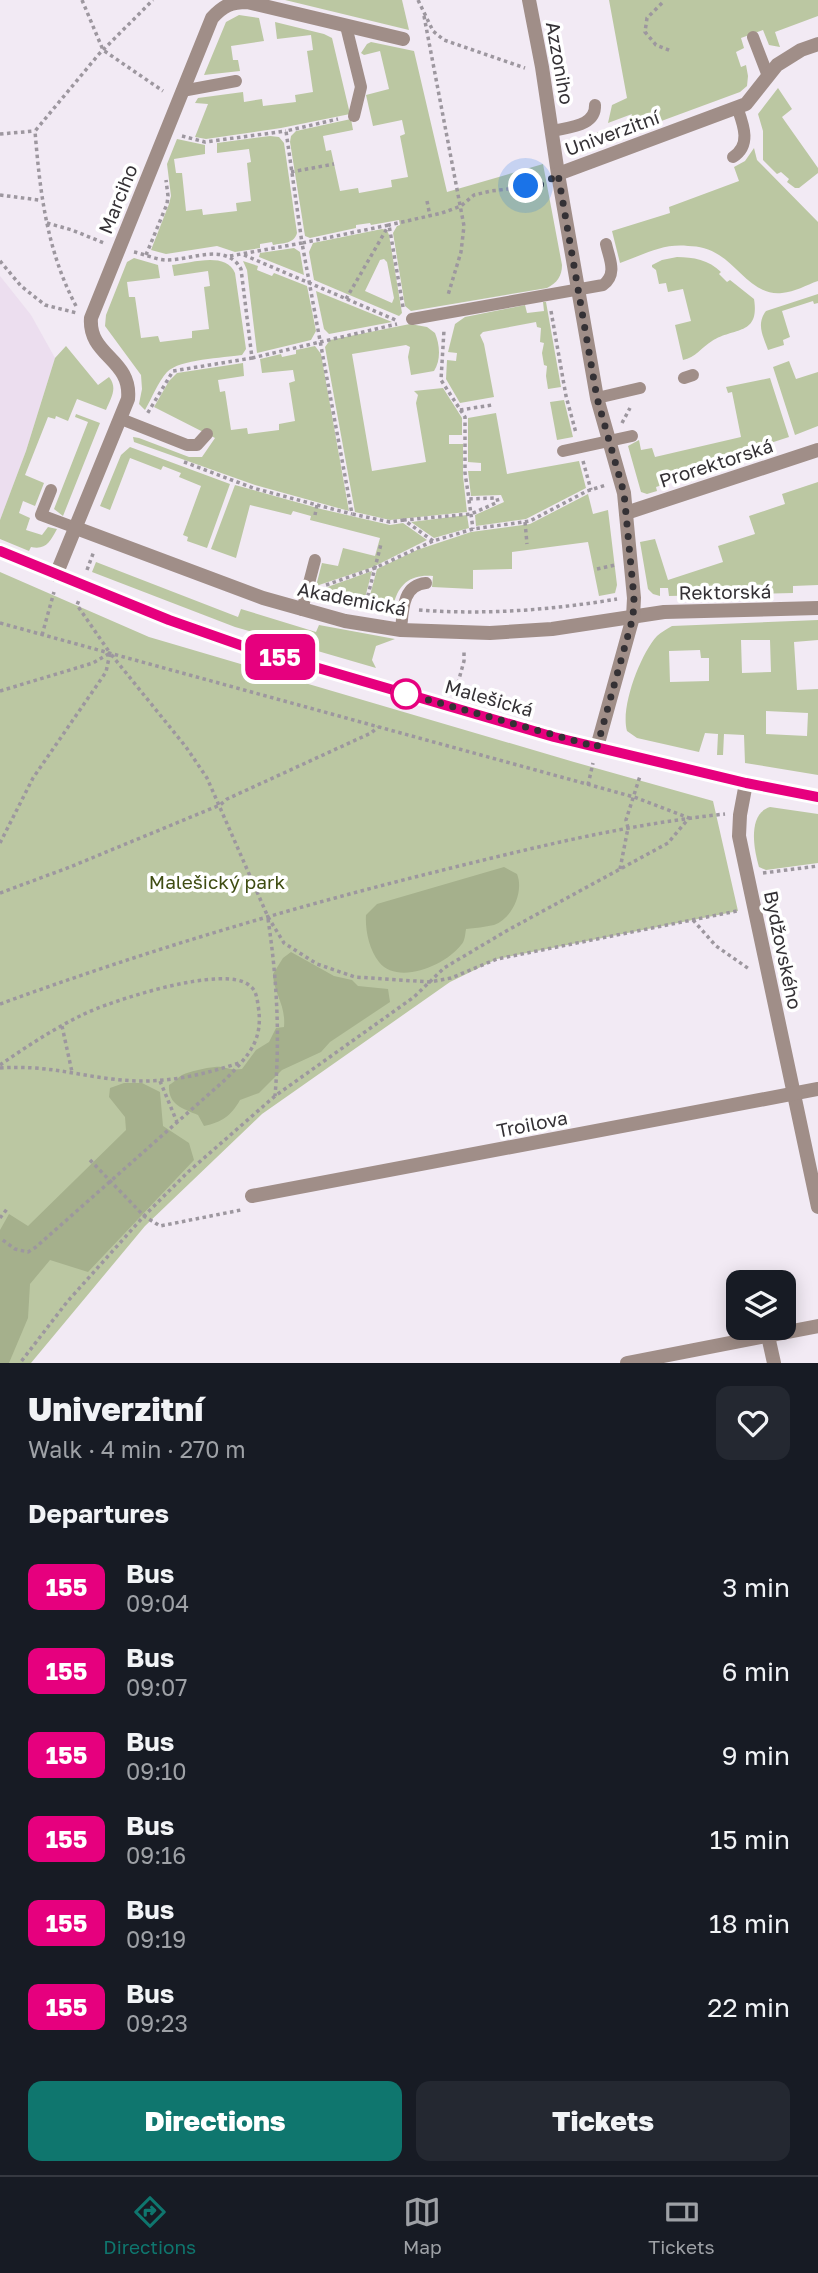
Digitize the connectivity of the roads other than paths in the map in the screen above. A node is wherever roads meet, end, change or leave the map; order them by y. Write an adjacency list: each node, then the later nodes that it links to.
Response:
1 (529, 0): 12 (street, Azzoniho)
2 (346, 26): 4 (street, Marciho); 8 (street, Marciho); 11 (lane)
3 (753, 37): 6 (lane)
4 (403, 39)
5 (817, 45): 6 (street, Univerzitní)
6 (768, 76): 10 (street, Univerzitní)
7 (236, 81): 8 (lane)
8 (180, 95): 20 (street, Marciho)
9 (595, 105): 12 (lane)
10 (737, 107): 13 (lane); 14 (street, Univerzitní)
11 (354, 116)
12 (552, 131): 14 (street, Azzoniho)
13 (733, 156)
14 (558, 174): 16 (street, Univerzitní)
15 (606, 244): 16 (lane)
16 (578, 290): 17 (lane); 19 (street, Univerzitní)
17 (412, 319)
18 (640, 388): 19 (lane)
19 (597, 398): 23 (street, Univerzitní)
20 (121, 419): 21 (lane); 28 (street, Marciho)
21 (207, 434)
22 (632, 436): 23 (lane)
23 (610, 441): 25 (lane); 27 (street, Univerzitní)
24 (818, 450): 27 (street, Prorektorská)
25 (563, 451)
26 (51, 489): 28 (lane)
27 (626, 513): 35 (street, Univerzitní)
28 (76, 528): 31 (street, Marciho); 34 (street, Akademická)
29 (0, 551): 31 (street, Malešická)
30 (315, 561): 34 (lane)
31 (56, 575): 37 (street, Malešická)
32 (426, 583): 36 (lane)
33 (818, 608): 35 (street, Rektorská)
34 (302, 610): 36 (street, Akademická)
35 (633, 617): 36 (street, Akademická); 37 (street, Univerzitní)
36 (401, 630)
37 (597, 747): 38 (street, Malešická)
38 (746, 783): 39 (street, Malešická); 41 (street, Bydžovského)
39 (818, 797)
40 (818, 1089): 41 (street, Troilova)
41 (793, 1094): 42 (street, Troilova); 43 (street, Bydžovského)
42 (252, 1196)
43 (818, 1207)
44 (818, 1325): 45 (street)
45 (796, 1330)
46 (747, 1340): 48 (street)
47 (769, 1340): 49 (street)
48 (627, 1363)
49 (774, 1363)

